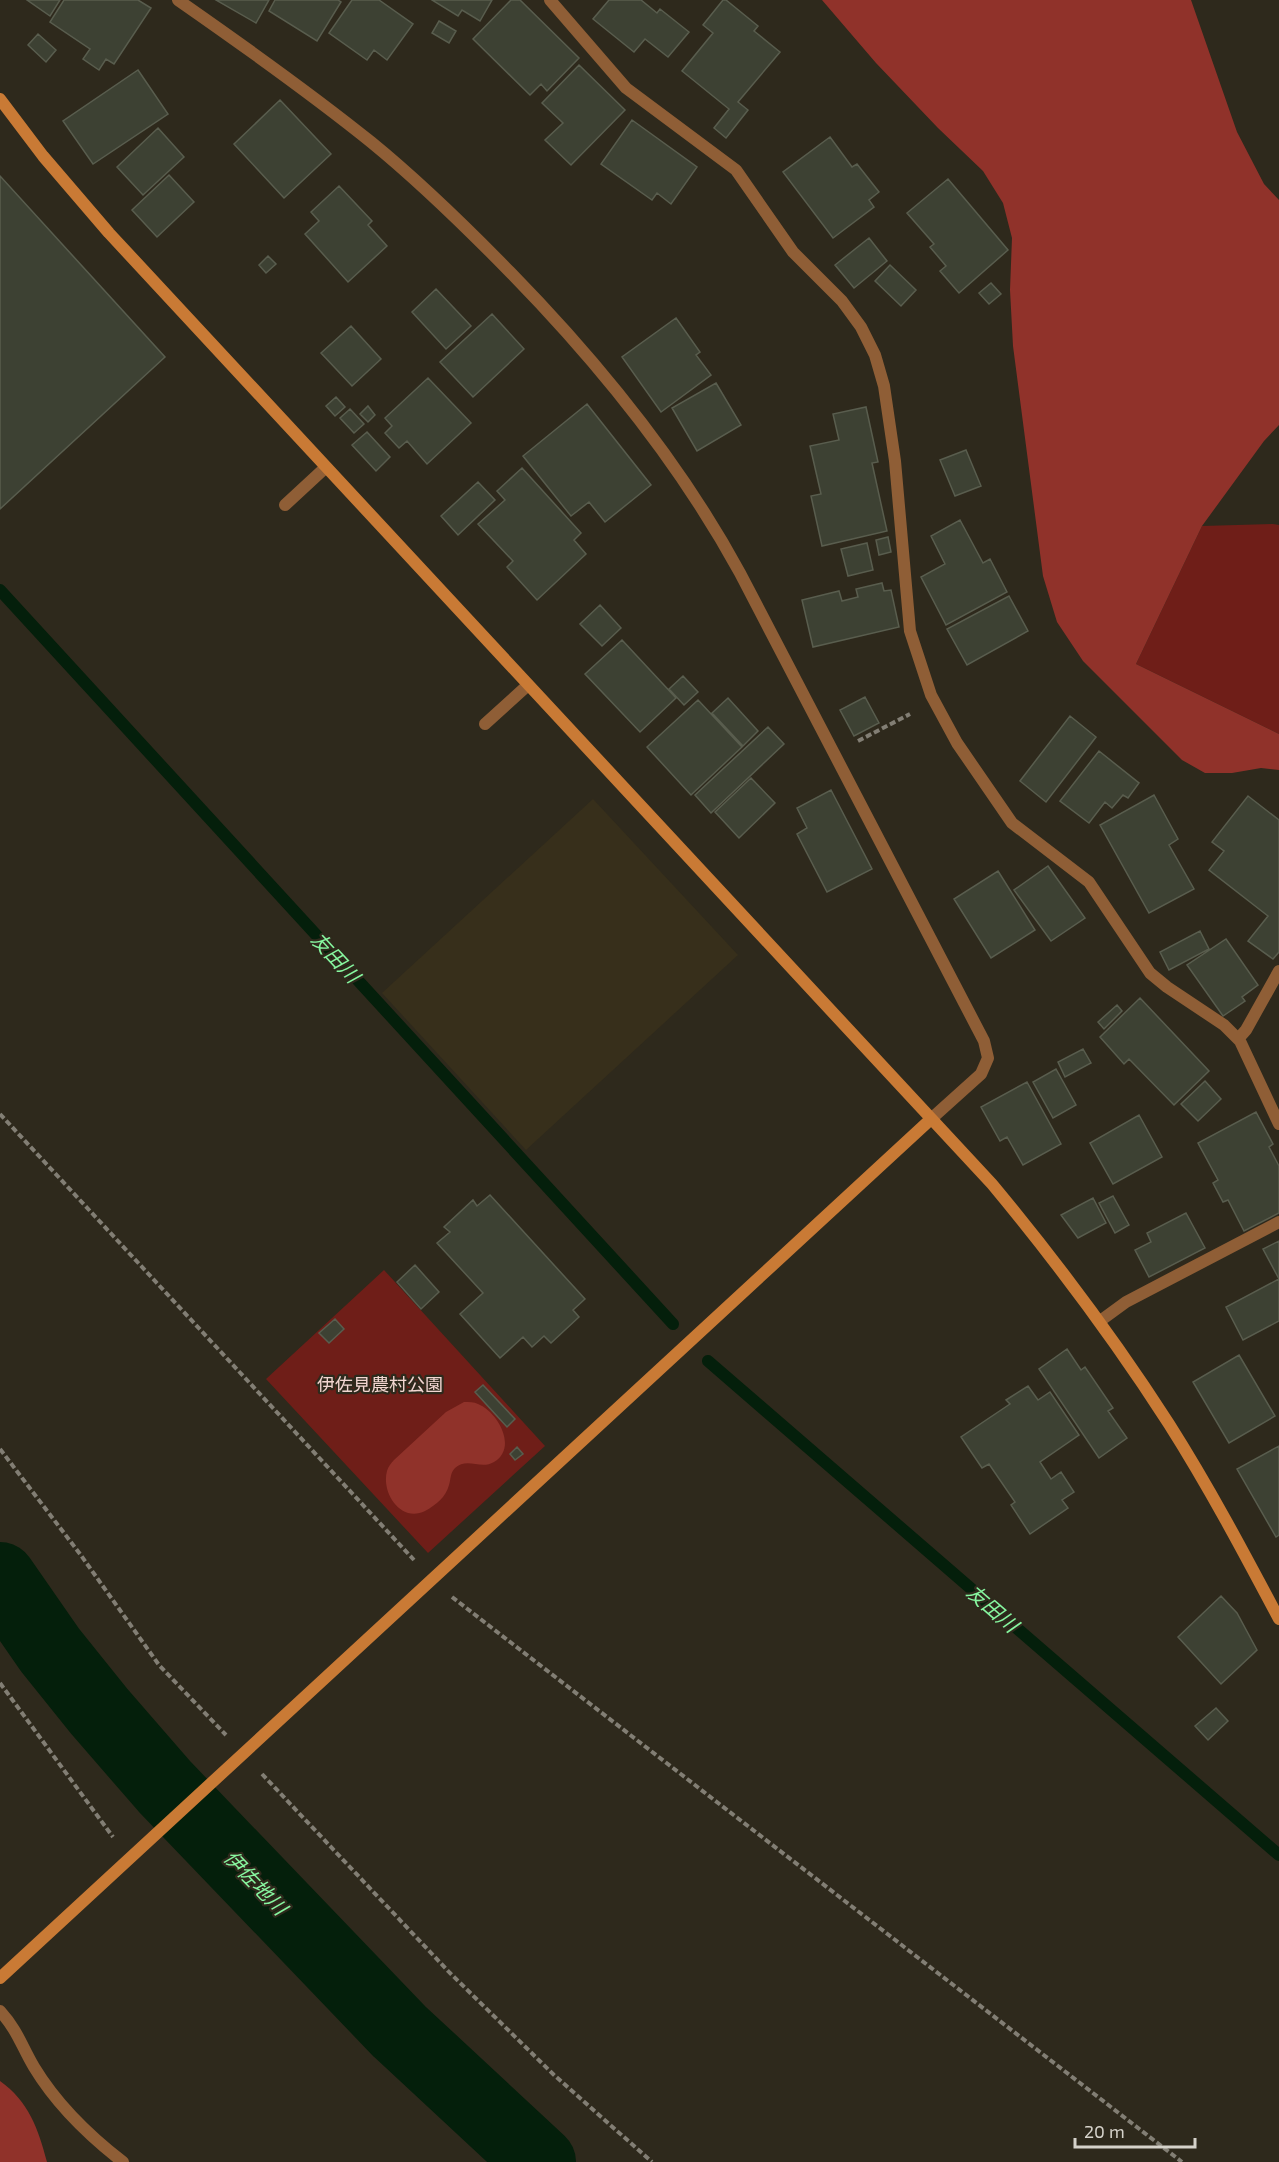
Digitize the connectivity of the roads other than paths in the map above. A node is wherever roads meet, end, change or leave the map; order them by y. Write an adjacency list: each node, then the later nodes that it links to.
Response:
1 (178, 0): 10 (street)
2 (550, 0): 9 (street)
3 (0, 99): 4 (street)
4 (325, 468): 5 (street); 6 (street)
5 (285, 505)
6 (528, 685): 7 (street); 10 (street)
7 (485, 724)
8 (1279, 971): 9 (street)
9 (1238, 1039): 11 (street)
10 (931, 1119): 13 (street); 15 (street)
11 (1279, 1124)
12 (1279, 1222): 13 (street)
13 (1100, 1321): 14 (street)
14 (1279, 1619)
15 (0, 1978)
16 (0, 2012): 17 (street)
17 (123, 2162)

